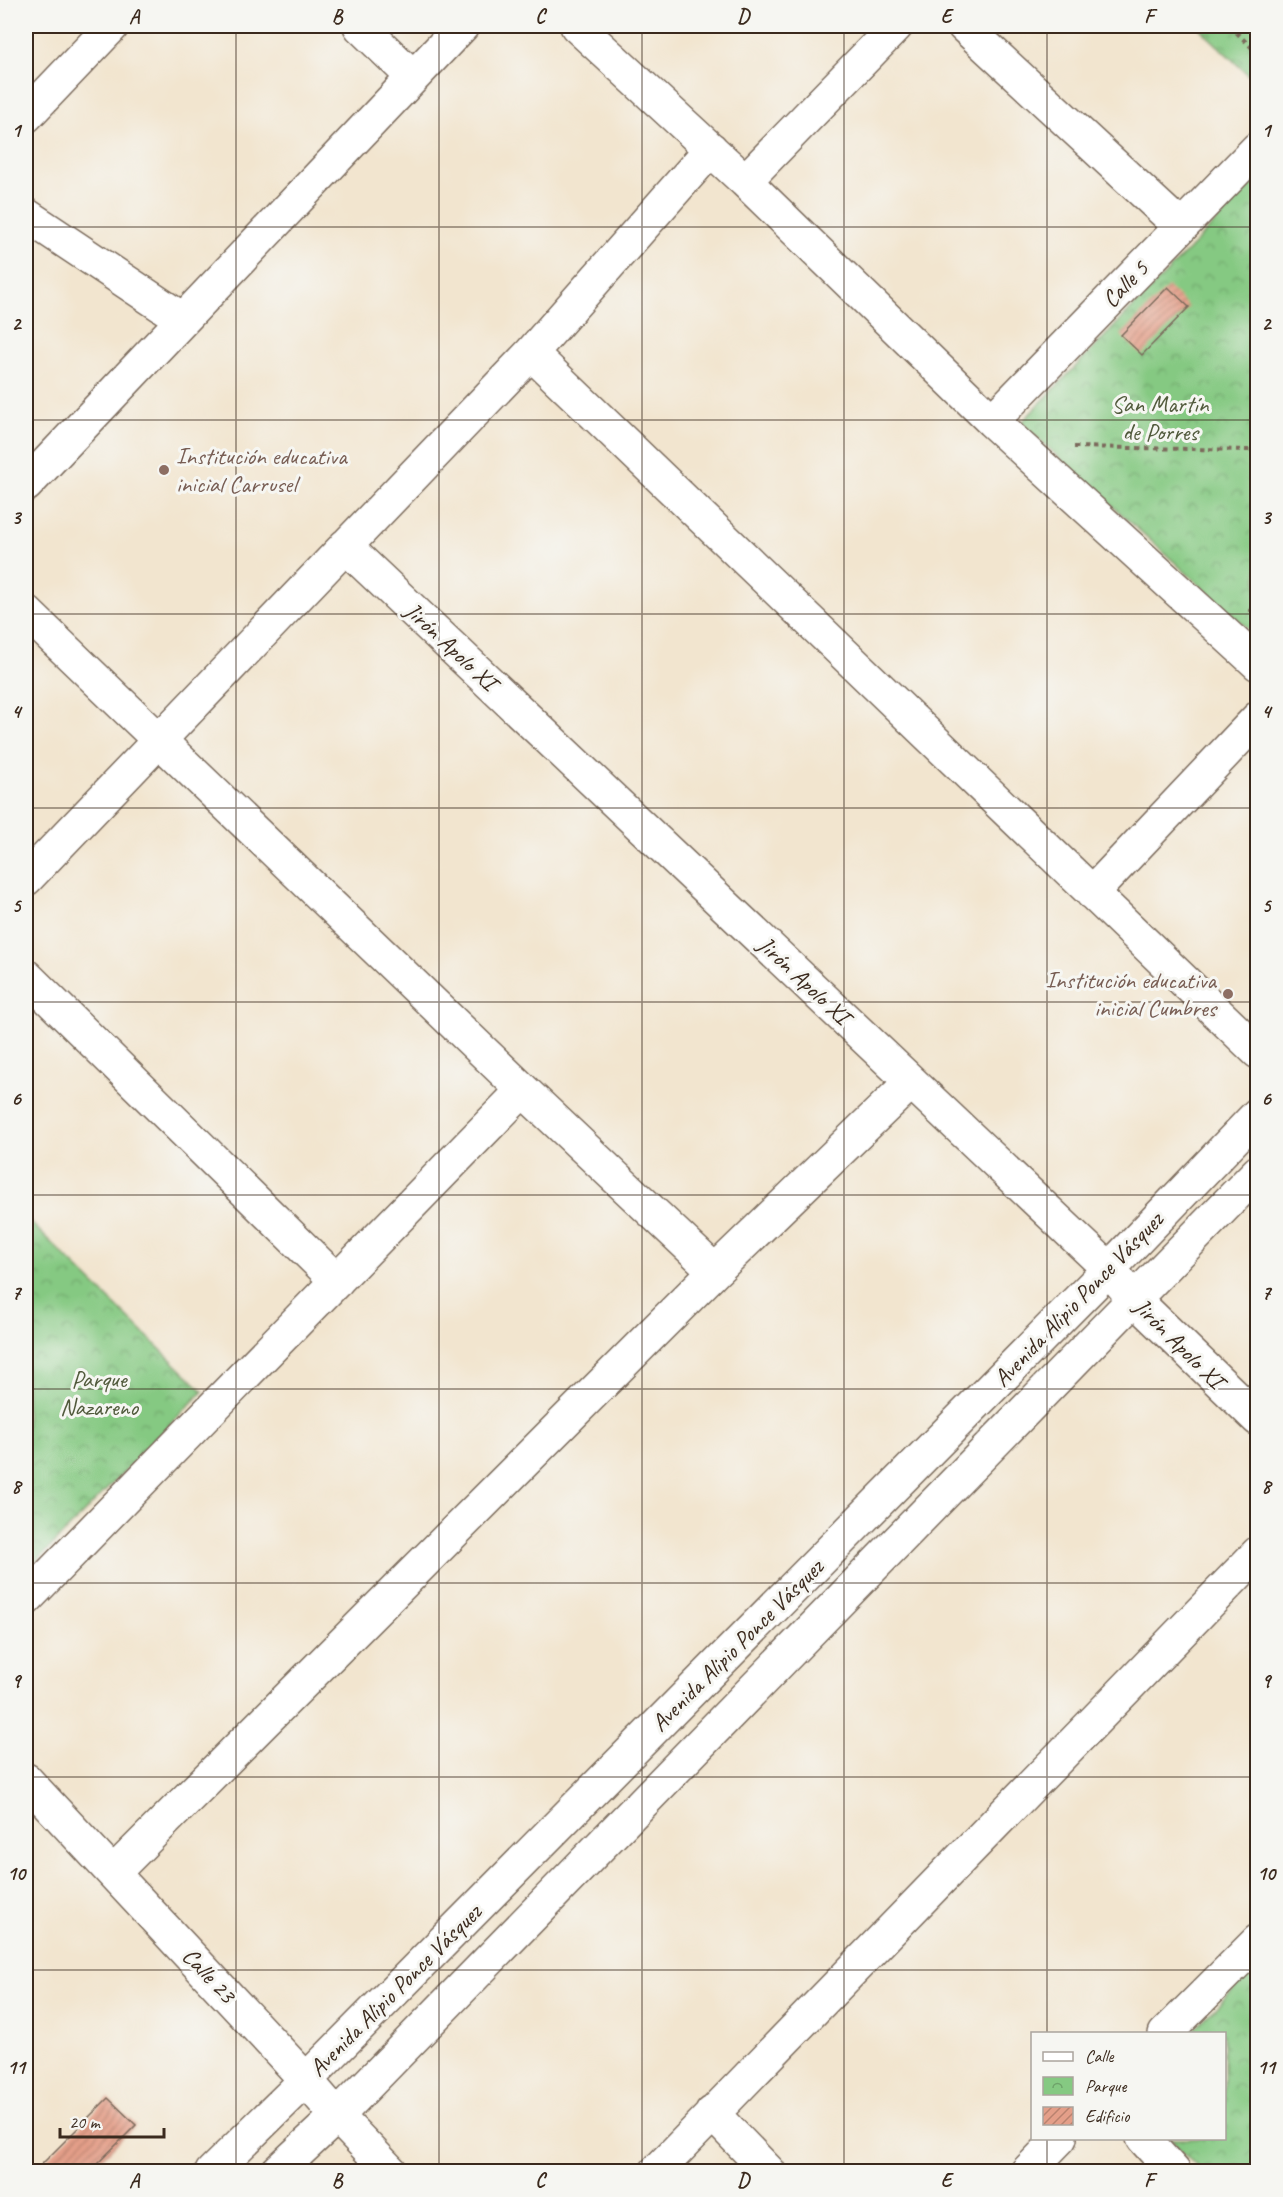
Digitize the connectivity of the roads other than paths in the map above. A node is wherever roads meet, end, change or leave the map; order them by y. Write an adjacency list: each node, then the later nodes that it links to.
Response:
1 (112, 26): 8 (street)
2 (360, 26): 7 (street)
3 (462, 26): 7 (street)
4 (577, 26): 10 (street)
5 (896, 26): 11 (street)
6 (964, 26): 13 (street)
7 (413, 77): 14 (street)
8 (26, 116)
9 (1257, 148): 13 (street, Calle 5)
10 (711, 149): 11 (street); 15 (street)
11 (745, 181): 16 (street)
12 (26, 215): 14 (street)
13 (1181, 227): 16 (street, Calle 5)
14 (182, 319): 17 (street)
15 (531, 353): 18 (street); 24 (street)
16 (992, 421): 20 (street)
17 (26, 485)
18 (345, 546): 22 (street); 27 (street, Jirón Apolo XI)
19 (26, 612): 22 (street)
20 (1257, 664)
21 (1257, 718): 24 (street)
22 (159, 739): 23 (street); 28 (street)
23 (26, 879)
24 (1092, 893): 26 (street)
25 (26, 976): 33 (street)
26 (1257, 1052)
27 (911, 1082): 31 (street, Jirón Apolo XI); 32 (street)
28 (523, 1090): 32 (street); 33 (street)
29 (1257, 1114): 31 (street, Avenida Alipio Ponce Vásquez)
30 (1257, 1172): 34 (street, Avenida Alipio Ponce Vásquez)
31 (1109, 1269): 34 (street, Jirón Apolo XI); 42 (street, Avenida Alipio Ponce Vásquez)
32 (715, 1271): 39 (street)
33 (337, 1281): 37 (street)
34 (1134, 1299): 35 (street, Jirón Apolo XI); 44 (street, Avenida Alipio Ponce Vásquez)
35 (1257, 1419)
36 (1257, 1553): 43 (street)
37 (26, 1599)
38 (26, 1780): 39 (street, Calle 23)
39 (113, 1874): 42 (street, Calle 23)
40 (1257, 1941): 41 (street)
41 (1167, 2032)
42 (306, 2080): 44 (street, Calle 23); 47 (street, Avenida Alipio Ponce Vásquez)
43 (712, 2113): 50 (street); 51 (street)
44 (337, 2116): 48 (street, Avenida Alipio Ponce Vásquez); 49 (street, Calle 23)
45 (1059, 2140): 52 (street)
46 (1144, 2140): 53 (street)
47 (212, 2172)
48 (277, 2172)
49 (391, 2172)
50 (656, 2172)
51 (769, 2172)
52 (1027, 2172)
53 (1174, 2172)

